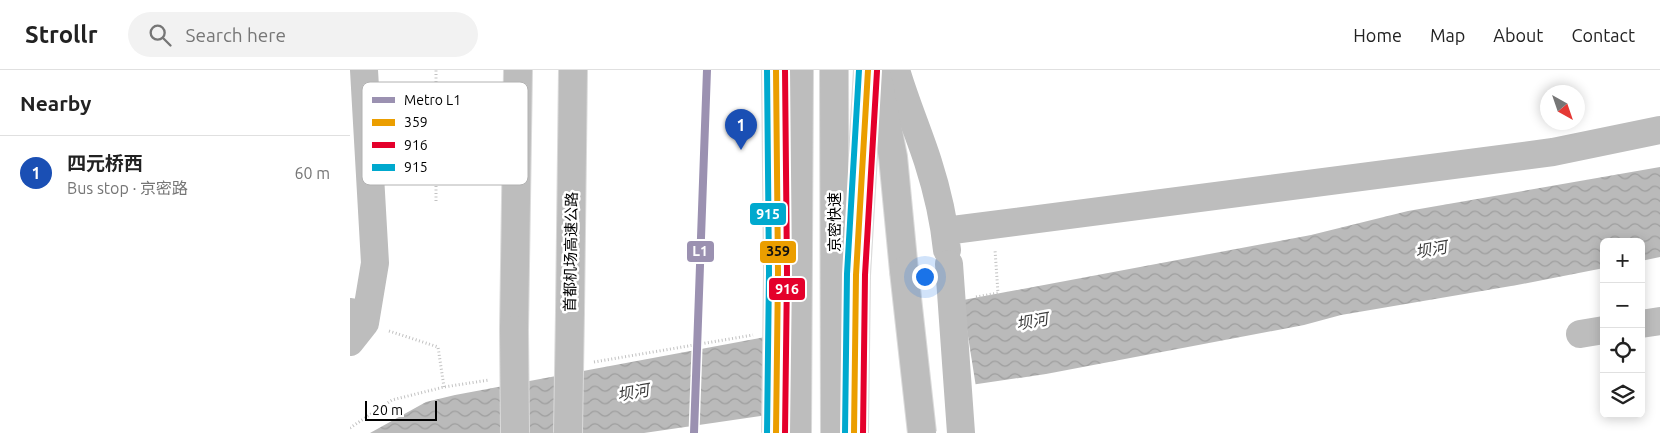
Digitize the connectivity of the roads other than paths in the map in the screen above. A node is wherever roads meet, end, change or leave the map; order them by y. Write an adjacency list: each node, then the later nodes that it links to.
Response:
1 (573, 70): 16 (main road, 首都机场高速公路, bridge)
2 (776, 70): 17 (main road, bridge)
3 (799, 70): 18 (main road, bridge)
4 (834, 70): 19 (main road, 京密快速, bridge)
5 (868, 70): 20 (main road, bridge)
6 (876, 70): 21 (main road, bridge)
7 (896, 70): 11 (main road)
8 (1660, 130): 11 (main road)
9 (371, 185): 14 (main road)
10 (516, 185): 15 (main road, bridge)
11 (945, 231): 22 (main road, bridge)
12 (1660, 321): 13 (main road)
13 (1645, 323)
14 (355, 325)
15 (515, 433)
16 (568, 433)
17 (776, 433)
18 (797, 433)
19 (835, 433)
20 (854, 433)
21 (922, 433)
22 (961, 433)

